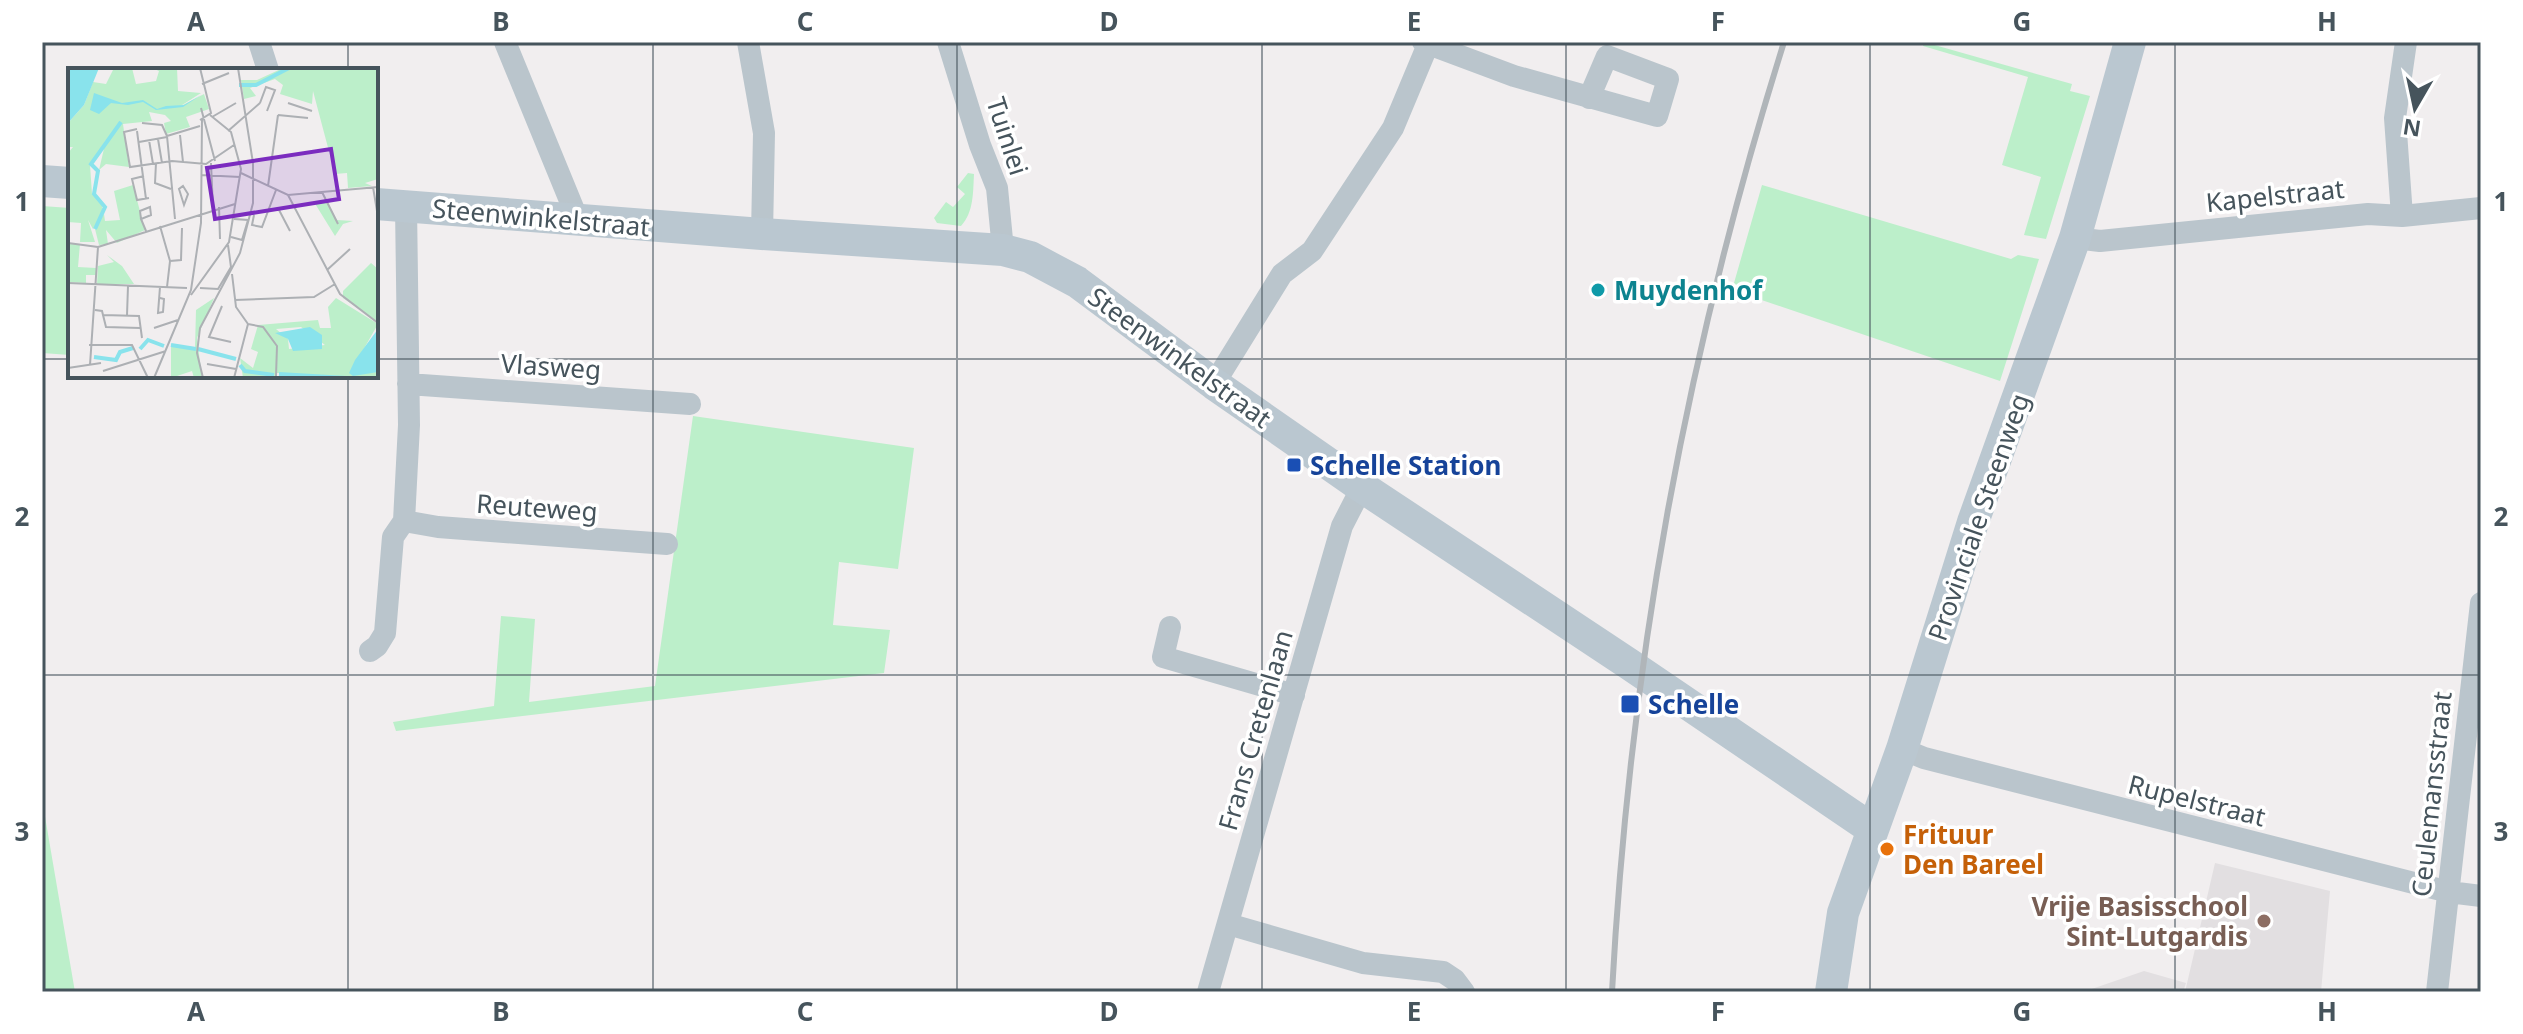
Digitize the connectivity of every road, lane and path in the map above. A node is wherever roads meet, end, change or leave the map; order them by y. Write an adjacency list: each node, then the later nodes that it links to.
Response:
1 (259, 42): 8 (street)
2 (505, 42): 15 (street)
3 (748, 42): 16 (street)
4 (948, 42): 18 (street, Tuinlei)
5 (2130, 42): 17 (street, Provinciale Steenweg)
6 (2406, 42): 14 (street)
7 (1427, 43): 9 (street); 20 (street)
8 (267, 68)
9 (1589, 98)
10 (42, 181): 11 (street)
11 (68, 183)
12 (391, 205): 15 (street, Steenwinkelstraat); 19 (street)
13 (2481, 208): 14 (street, Kapelstraat)
14 (2402, 216): 17 (street, Kapelstraat)
15 (578, 220): 16 (street, Steenwinkelstraat)
16 (762, 234): 18 (street, Steenwinkelstraat)
17 (2075, 238): 29 (street, Provinciale Steenweg)
18 (1003, 250): 20 (street, Steenwinkelstraat)
19 (408, 384): 21 (street, Vlasweg); 23 (street)
20 (1214, 384): 22 (street, Steenwinkelstraat)
21 (690, 404)
22 (1362, 487): 28 (street, Frans Cretenlaan); 30 (street, Steenwinkelstraat)
23 (404, 521): 24 (street, Reuteweg); 27 (street)
24 (667, 544)
25 (2481, 603): 31 (street, Ceulemansstraat)
26 (1170, 627): 28 (street)
27 (370, 651)
28 (1294, 695): 33 (street, Frans Cretenlaan)
29 (1902, 749): 30 (street, Provinciale Steenweg); 31 (street, Rupelstraat)
30 (1872, 829): 36 (street, Provinciale Steenweg)
31 (2449, 892): 32 (street, Rupelstraat); 37 (street, Ceulemansstraat)
32 (2481, 896)
33 (1228, 924): 34 (street, Frans Cretenlaan); 35 (street)
34 (1208, 992)
35 (1464, 992)
36 (1831, 992)
37 (2437, 992)

